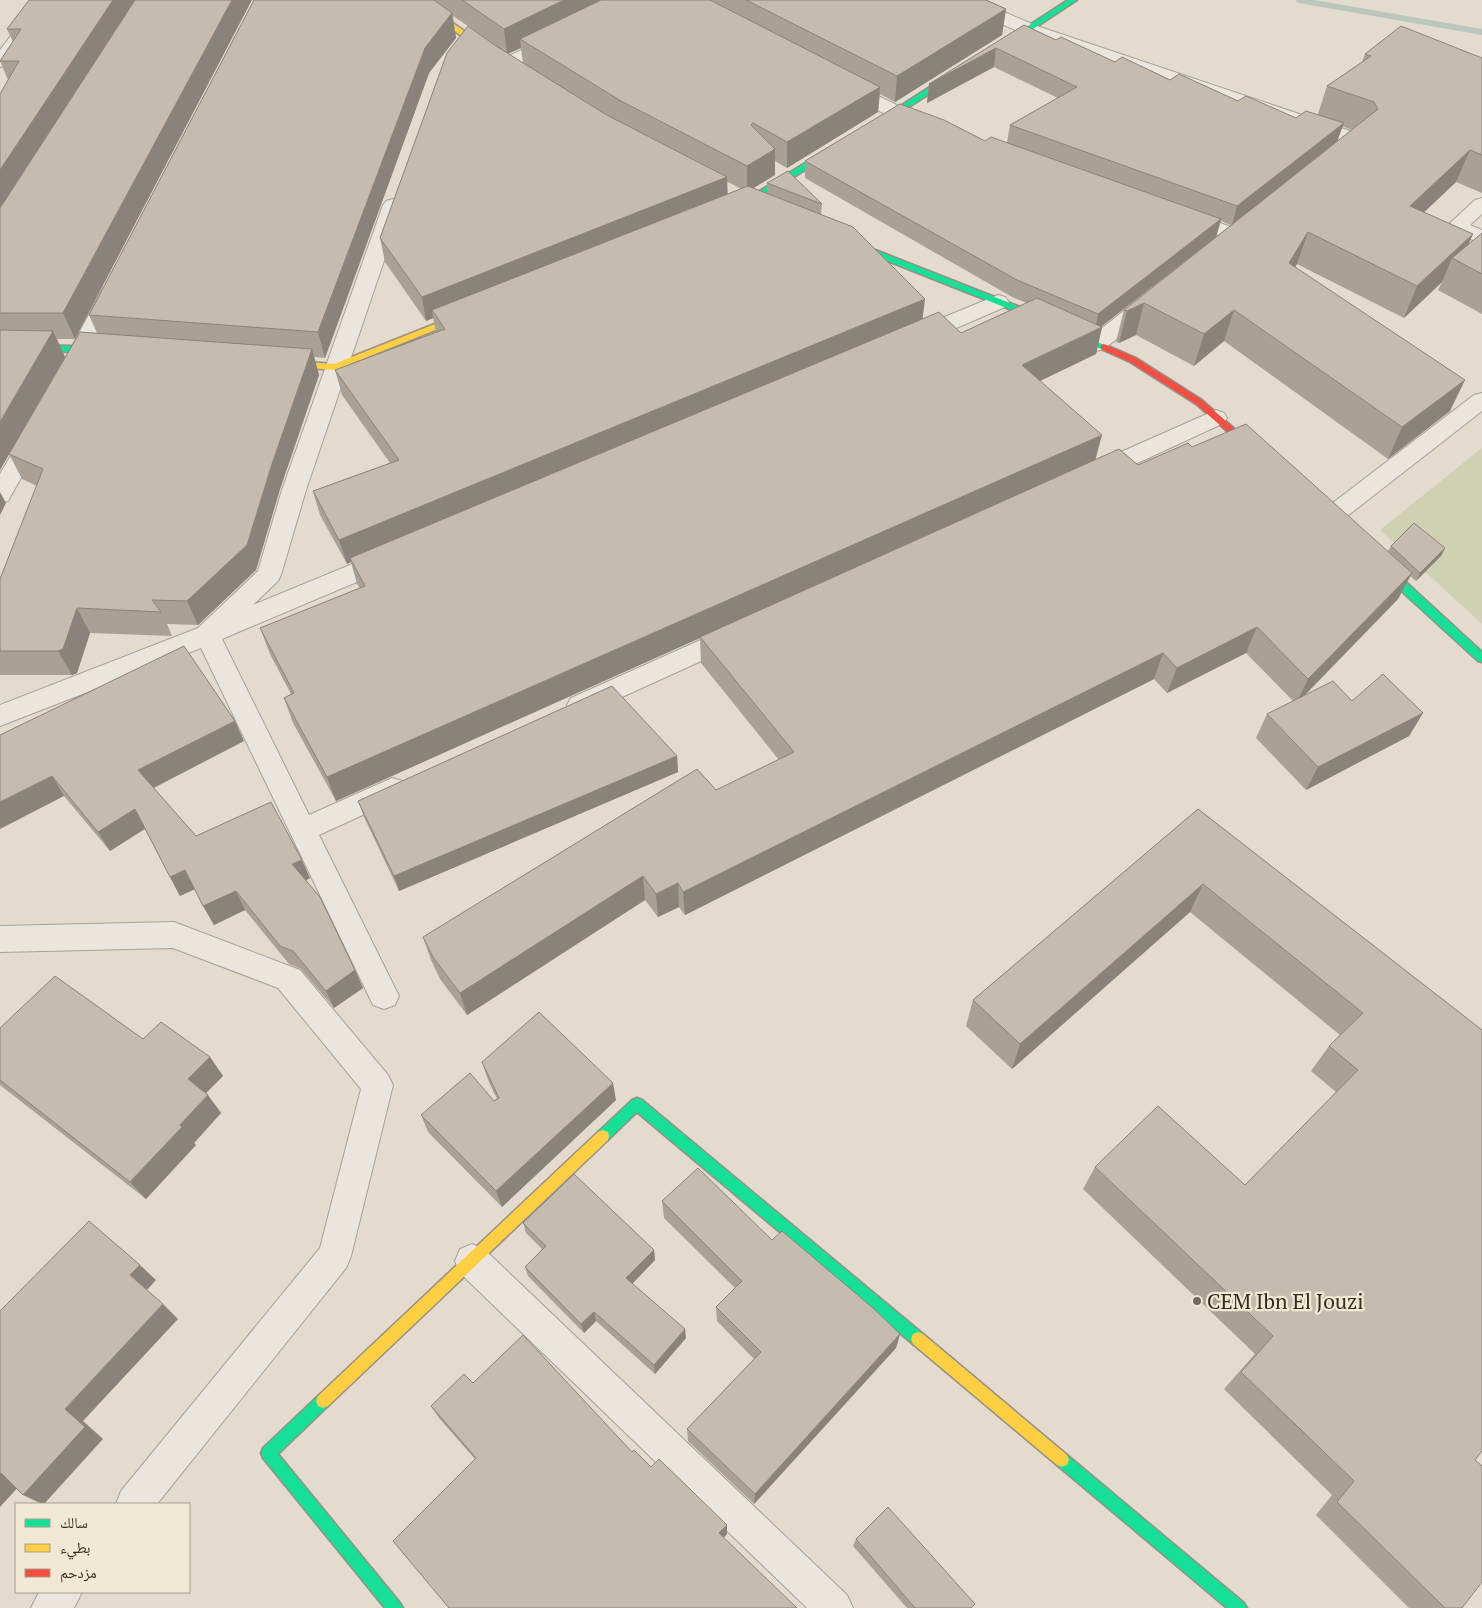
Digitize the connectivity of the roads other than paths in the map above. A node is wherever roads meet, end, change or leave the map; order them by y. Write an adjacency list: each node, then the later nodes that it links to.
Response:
1 (47, 0): 10 (street)
2 (416, 0): 7 (street)
3 (962, 0): 5 (street)
4 (1073, 0): 5 (street)
5 (1028, 29): 9 (street); 18 (street)
6 (575, 30): 12 (street)
7 (469, 38): 8 (street); 12 (street)
8 (457, 52)
9 (987, 55)
10 (0, 62)
11 (970, 65): 14 (street)
12 (511, 66)
13 (827, 76): 14 (street)
14 (896, 112): 15 (street); 16 (street)
15 (943, 129)
16 (863, 132)
17 (846, 142): 20 (street)
18 (1317, 169)
19 (401, 184): 38 (street)
20 (743, 199): 22 (street); 24 (street)
21 (1482, 204): 26 (street)
22 (766, 209)
23 (1168, 211): 27 (street)
24 (720, 213)
25 (837, 237): 30 (street)
26 (1482, 238)
27 (1218, 246)
28 (119, 278): 35 (street)
29 (1165, 289): 32 (street)
30 (998, 302): 32 (street); 33 (street)
31 (482, 308): 38 (street)
32 (1096, 344): 42 (street)
33 (897, 345)
34 (0, 347): 35 (street)
35 (82, 348): 36 (street); 39 (street)
36 (121, 350)
37 (267, 362): 38 (street)
38 (335, 367): 50 (street)
39 (63, 382)
40 (1482, 400): 46 (street)
41 (44, 417): 45 (street)
42 (1216, 418): 43 (street); 44 (street)
43 (1266, 462)
44 (1072, 483)
45 (0, 495)
46 (1329, 518)
47 (409, 550): 50 (street)
48 (1373, 558): 51 (street)
49 (755, 626): 53 (street)
50 (207, 635): 52 (street); 55 (street)
51 (1482, 658)
52 (0, 716)
53 (556, 716)
54 (411, 781): 55 (street)
55 (302, 830): 57 (street)
56 (0, 939): 59 (street)
57 (384, 996)
58 (472, 1261): 62 (street); 63 (street); 64 (street)
59 (135, 1503)
60 (62, 1593): 61 (street)
61 (50, 1608)
62 (395, 1608)
63 (834, 1608)
64 (1239, 1608)

